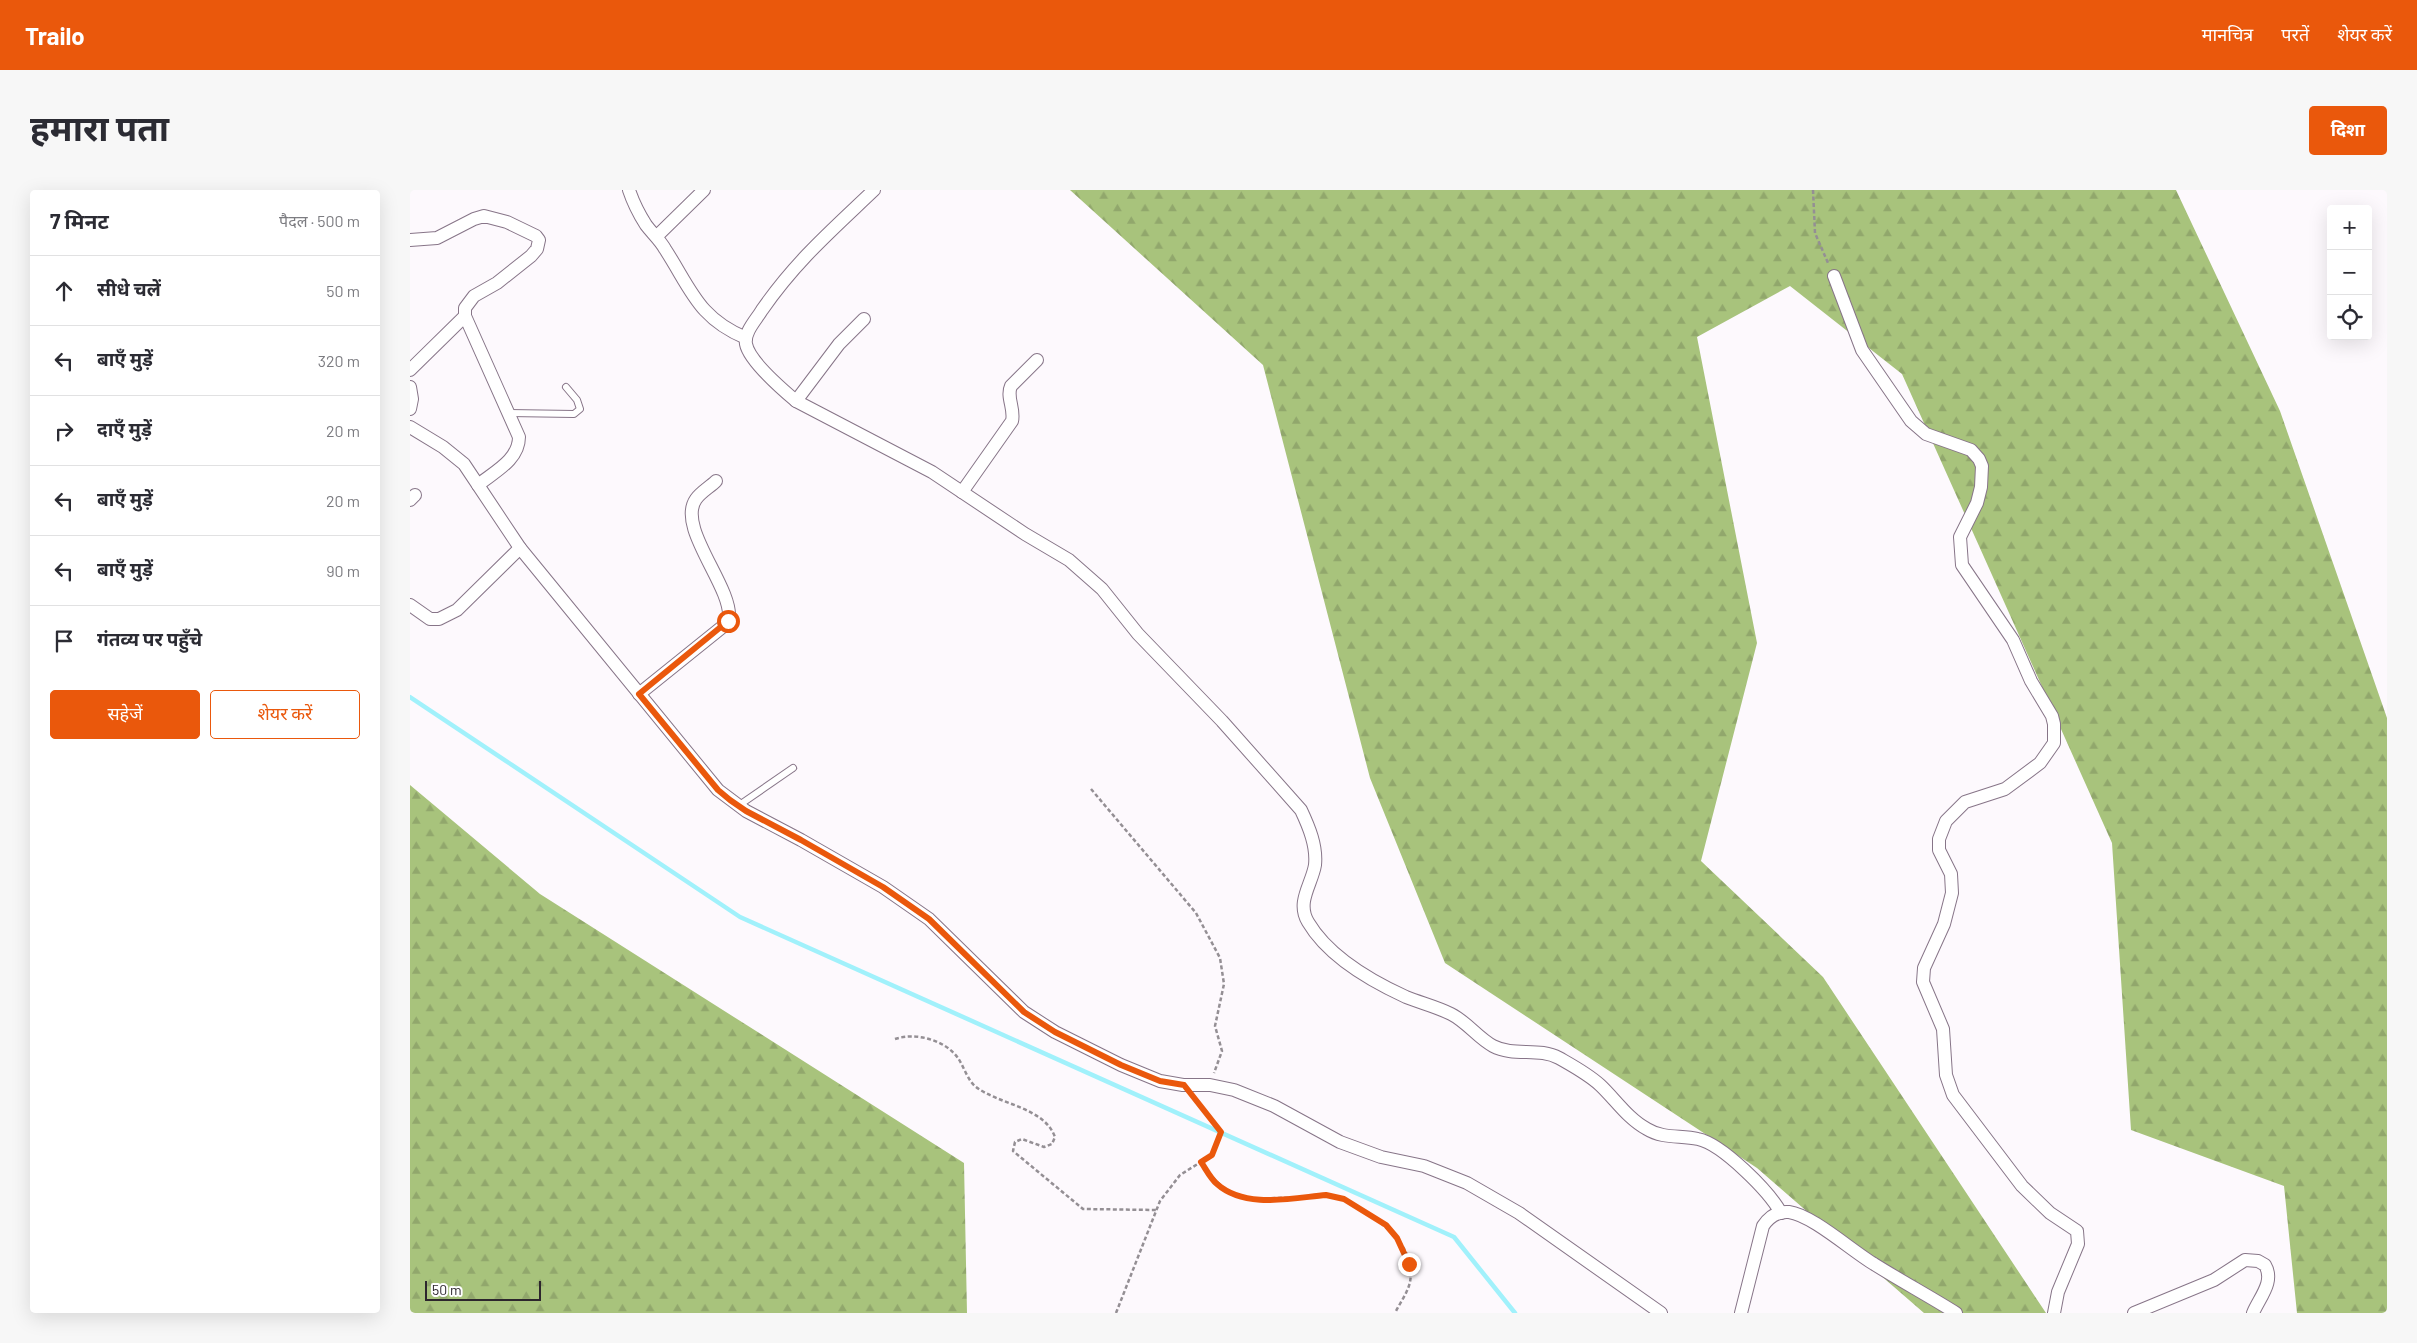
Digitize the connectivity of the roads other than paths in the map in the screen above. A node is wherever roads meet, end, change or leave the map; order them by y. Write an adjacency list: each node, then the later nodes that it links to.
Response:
1 (629, 190): 4 (street)
2 (704, 190): 4 (street)
3 (870, 191): 9 (street)
4 (657, 236): 9 (street)
5 (410, 240): 7 (street)
6 (1834, 276): 30 (street)
7 (465, 316): 11 (street); 16 (street)
8 (864, 319): 14 (street)
9 (746, 338): 14 (street)
10 (1037, 360): 20 (street)
11 (410, 370)
12 (410, 387): 15 (street)
13 (566, 387): 16 (lane)
14 (796, 400): 20 (street)
15 (410, 409)
16 (509, 413): 19 (street)
17 (410, 427): 19 (street)
18 (716, 481): 23 (street)
19 (478, 485): 21 (street)
20 (962, 492): 26 (street)
21 (520, 548): 22 (street); 23 (street)
22 (410, 605)
23 (639, 694): 25 (street)
24 (792, 768): 25 (lane)
25 (738, 806): 27 (street)
26 (1781, 1212): 28 (street); 29 (street)
27 (1661, 1313)
28 (1741, 1313)
29 (1956, 1313)
30 (2054, 1313)
31 (2134, 1313): 32 (street)
32 (2253, 1313)

